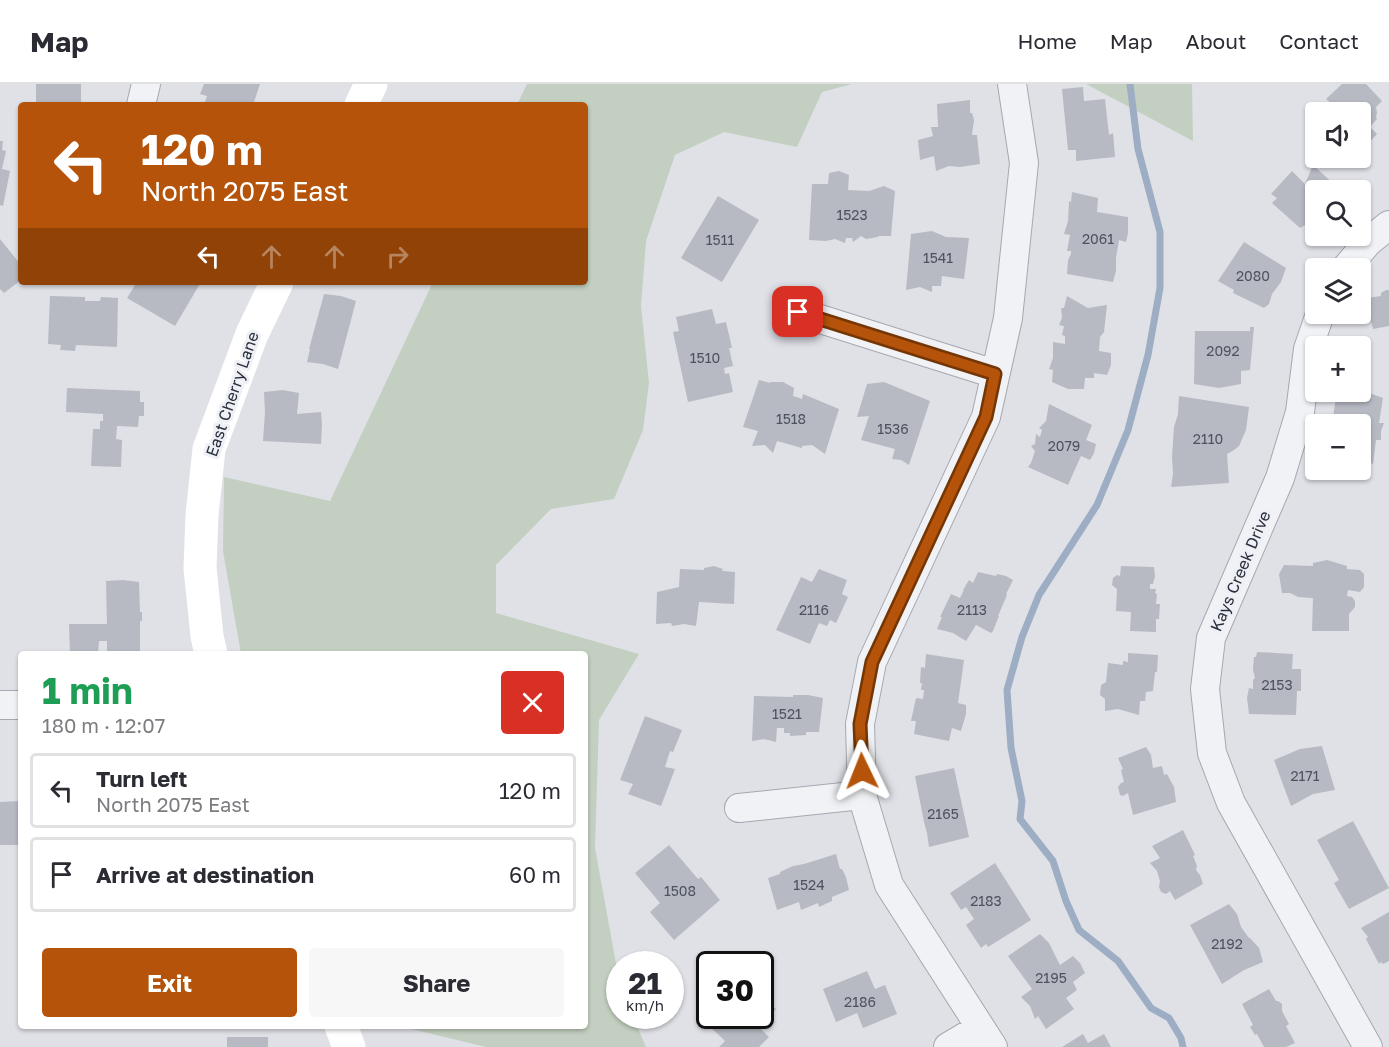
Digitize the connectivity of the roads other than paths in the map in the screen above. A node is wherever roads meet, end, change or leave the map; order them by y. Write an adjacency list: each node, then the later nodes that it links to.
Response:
1 (146, 84): 4 (street)
2 (371, 84): 5 (street)
3 (1012, 84): 11 (street)
4 (142, 102)
5 (362, 102)
6 (1389, 225): 7 (street)
7 (1354, 258)
8 (276, 285): 12 (street, East Cherry Lane)
9 (798, 312): 11 (street)
10 (1317, 324): 21 (street, Kays Creek Drive)
11 (995, 374): 15 (street)
12 (210, 651)
13 (0, 705): 14 (street)
14 (18, 705)
15 (862, 795): 16 (street); 18 (street)
16 (739, 808)
17 (342, 1029): 19 (street)
18 (987, 1038): 20 (street)
19 (349, 1047)
20 (948, 1047)
21 (1368, 1047)

